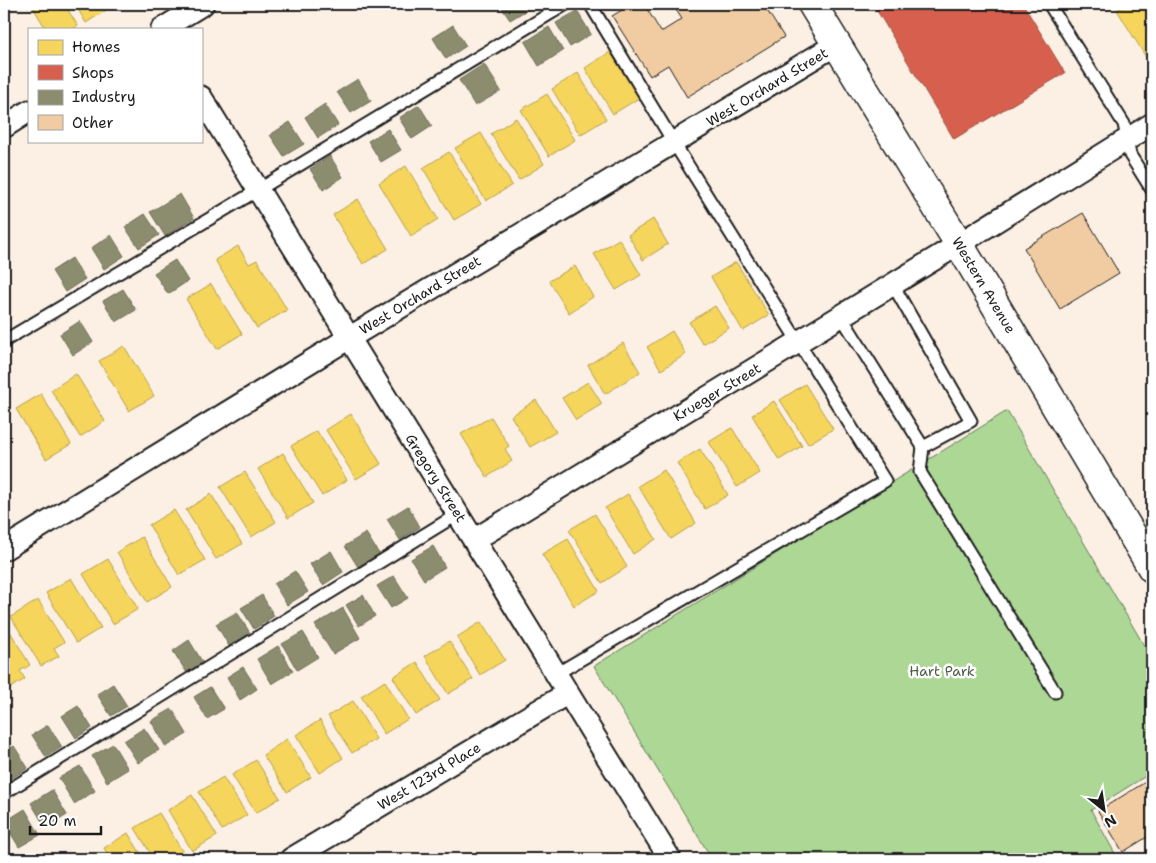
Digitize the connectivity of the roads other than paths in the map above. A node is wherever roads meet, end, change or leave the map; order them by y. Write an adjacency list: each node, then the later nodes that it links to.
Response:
1 (203, 4): 6 (street)
2 (566, 4): 14 (lane)
3 (590, 4): 13 (lane)
4 (812, 4): 7 (main road, Western Avenue)
5 (1049, 4): 12 (lane)
6 (164, 28)
7 (837, 44): 13 (street, West Orchard Street); 16 (main road, Western Avenue)
8 (202, 99): 14 (street, Gregory Street)
9 (28, 113): 11 (street)
10 (1152, 124): 12 (street)
11 (4, 127)
12 (1127, 140): 15 (lane); 16 (street)
13 (674, 143): 19 (street, West Orchard Street); 21 (lane)
14 (258, 190): 19 (street, Gregory Street); 20 (lane)
15 (1152, 190)
16 (959, 244): 17 (street, Krueger Street); 26 (main road, Western Avenue)
17 (893, 285): 18 (street, Krueger Street); 22 (lane)
18 (841, 316): 21 (street, Krueger Street); 22 (lane)
19 (349, 338): 23 (street, Gregory Street); 25 (street, West Orchard Street)
20 (4, 341)
21 (798, 342): 24 (street, Krueger Street); 27 (lane)
22 (923, 447): 29 (lane)
23 (458, 514): 24 (street, Gregory Street); 30 (lane)
24 (474, 540): 27 (street, Gregory Street)
25 (4, 549)
26 (1150, 557)
27 (556, 674): 28 (street, Gregory Street)
28 (568, 692): 31 (street, West 123rd Place); 32 (street, Gregory Street)
29 (1055, 692)
30 (4, 793)
31 (302, 856)
32 (670, 859)

